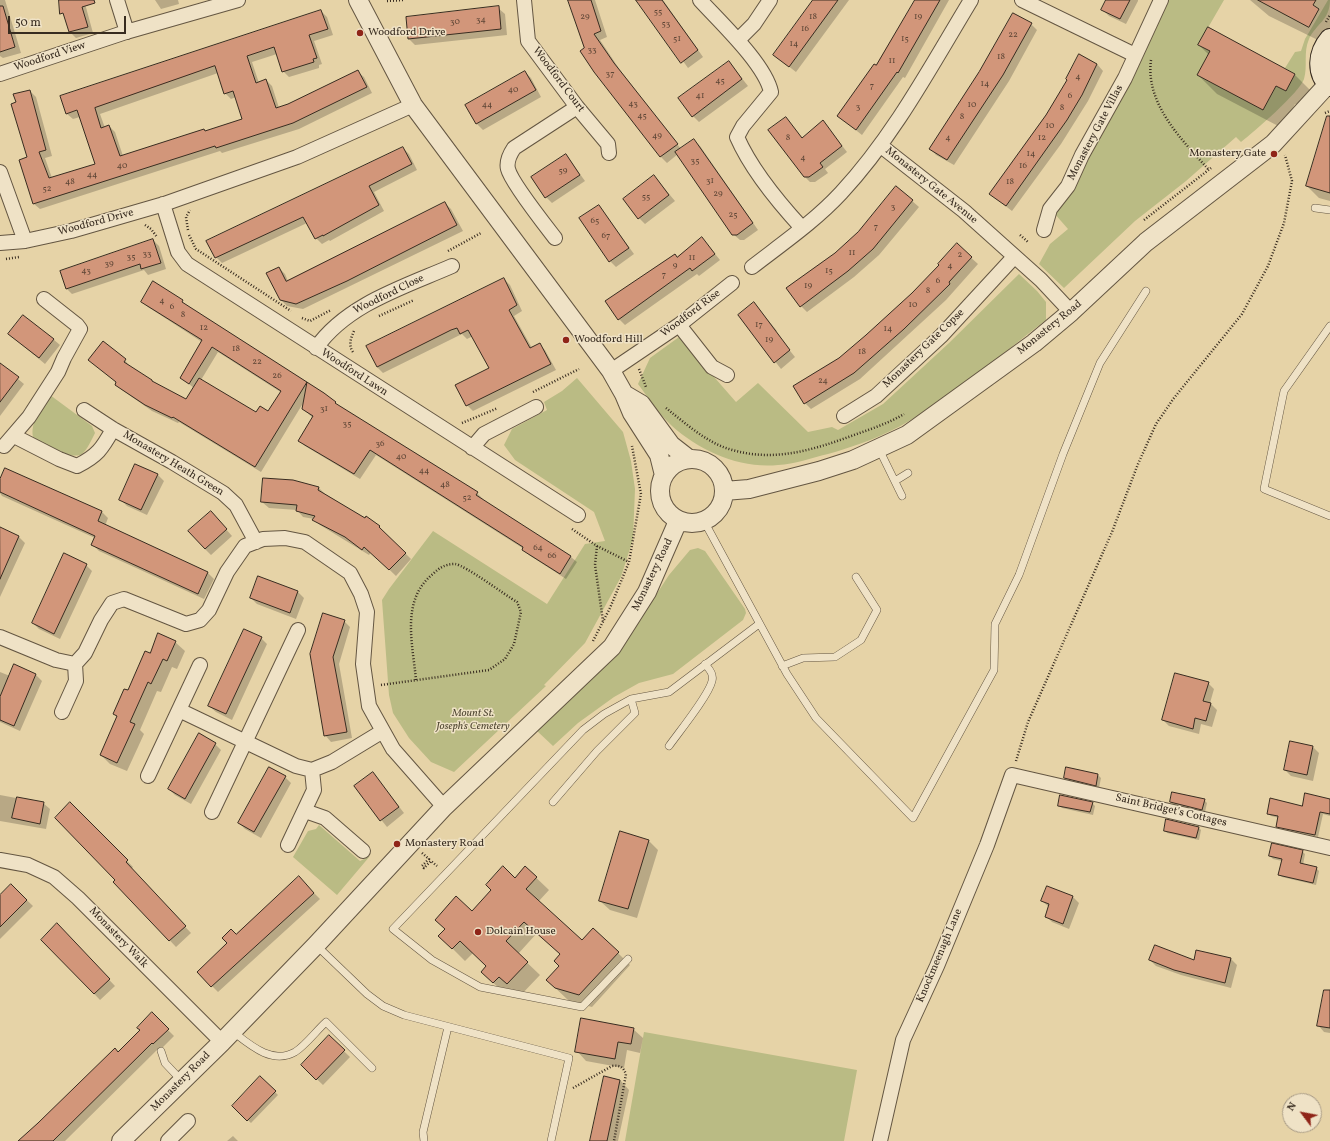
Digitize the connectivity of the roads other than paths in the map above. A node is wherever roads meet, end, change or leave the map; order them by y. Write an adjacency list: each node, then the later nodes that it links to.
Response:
1 (117, 0): 10 (street)
2 (238, 0): 10 (street, Woodford View)
3 (358, 0): 16 (street)
4 (524, 0): 17 (street, Woodford Court)
5 (700, 0): 12 (street)
6 (770, 0): 12 (street)
7 (970, 0): 18 (street, Monastery Gate Avenue)
8 (1022, 0): 13 (street)
9 (1161, 0): 13 (street, Monastery Gate Villas)
10 (127, 32): 14 (street, Woodford View)
11 (1330, 39): 15 (main road, Monastery Road)
12 (738, 40): 24 (street)
13 (1134, 55): 25 (street, Monastery Gate Villas)
14 (0, 74)
15 (1329, 85): 35 (street, Monastery Road)
16 (413, 104): 21 (street, Woodford Drive); 39 (street)
17 (577, 107): 19 (street, Woodford Court); 26 (street)
18 (881, 146): 24 (street); 29 (street, Monastery Gate Avenue)
19 (608, 153)
20 (0, 172): 27 (street)
21 (163, 204): 27 (street, Woodford Drive); 38 (street, Woodford Lawn)
22 (1315, 208): 23 (lane)
23 (1330, 210)
24 (802, 228): 31 (street)
25 (1044, 230)
26 (555, 238)
27 (25, 241): 28 (street, Woodford Drive)
28 (0, 242)
29 (1014, 257): 35 (street, Monastery Gate Avenue); 44 (street, Monastery Gate Copse)
30 (452, 266): 38 (street, Woodford Close)
31 (752, 266)
32 (732, 283): 36 (street, Woodford Rise)
33 (1146, 291): 68 (lane)
34 (44, 299): 46 (street)
35 (1071, 312): 49 (street, Monastery Road)
36 (679, 325): 39 (street, Woodford Rise); 40 (street)
37 (1330, 326): 57 (lane)
38 (316, 348): 48 (street, Woodford Lawn)
39 (610, 371): 41 (street)
40 (727, 375)
41 (624, 394): 50 (street); 52 (street)
42 (536, 407): 48 (street)
43 (84, 410): 45 (street, Monastery Heath Green)
44 (844, 416)
45 (113, 429): 46 (street, Monastery Heath Green); 60 (street, Monastery Heath Green)
46 (14, 436): 47 (street)
47 (4, 446)
48 (472, 448): 56 (street, Woodford Lawn)
49 (879, 448): 53 (lane); 54 (street, Monastery Road)
50 (689, 459): 52 (street); 54 (street)
51 (908, 473): 53 (lane)
52 (664, 475): 58 (street)
53 (895, 481): 55 (lane)
54 (724, 491): 59 (street)
55 (902, 496)
56 (578, 516)
57 (1330, 516)
58 (678, 520): 59 (street); 79 (street, Monastery Road)
59 (704, 521): 62 (lane)
60 (256, 542): 65 (street); 72 (street)
61 (856, 577): 68 (lane)
62 (759, 624): 66 (lane); 68 (lane)
63 (298, 630): 73 (street)
64 (0, 637): 65 (street)
65 (75, 664): 71 (street)
66 (705, 664): 69 (lane); 74 (lane)
67 (200, 665): 70 (street)
68 (782, 666)
69 (631, 699): 78 (lane); 87 (lane)
70 (179, 710): 73 (street); 77 (street)
71 (62, 712)
72 (383, 731): 75 (street); 79 (street)
73 (245, 742): 75 (street); 81 (street)
74 (669, 746)
75 (312, 770): 80 (street)
76 (1012, 774): 83 (street, Saint Bridget's Cottages); 98 (street, Knockmeenagh Lane)
77 (148, 776)
78 (553, 802)
79 (444, 808): 86 (street, Monastery Road)
80 (305, 811): 82 (street); 84 (street)
81 (212, 812)
82 (288, 845)
83 (1330, 848)
84 (363, 851)
85 (0, 860): 89 (street, Monastery Walk)
86 (316, 945): 88 (lane); 89 (street, Monastery Road)
87 (628, 959)
88 (448, 1027): 96 (lane); 97 (lane)
89 (227, 1036): 91 (lane); 92 (street, Monastery Road)
90 (160, 1051): 92 (lane)
91 (372, 1068)
92 (182, 1081): 94 (street, Monastery Road)
93 (188, 1120): 95 (street)
94 (121, 1141)
95 (168, 1141)
96 (424, 1141)
97 (551, 1141)
98 (880, 1141)

